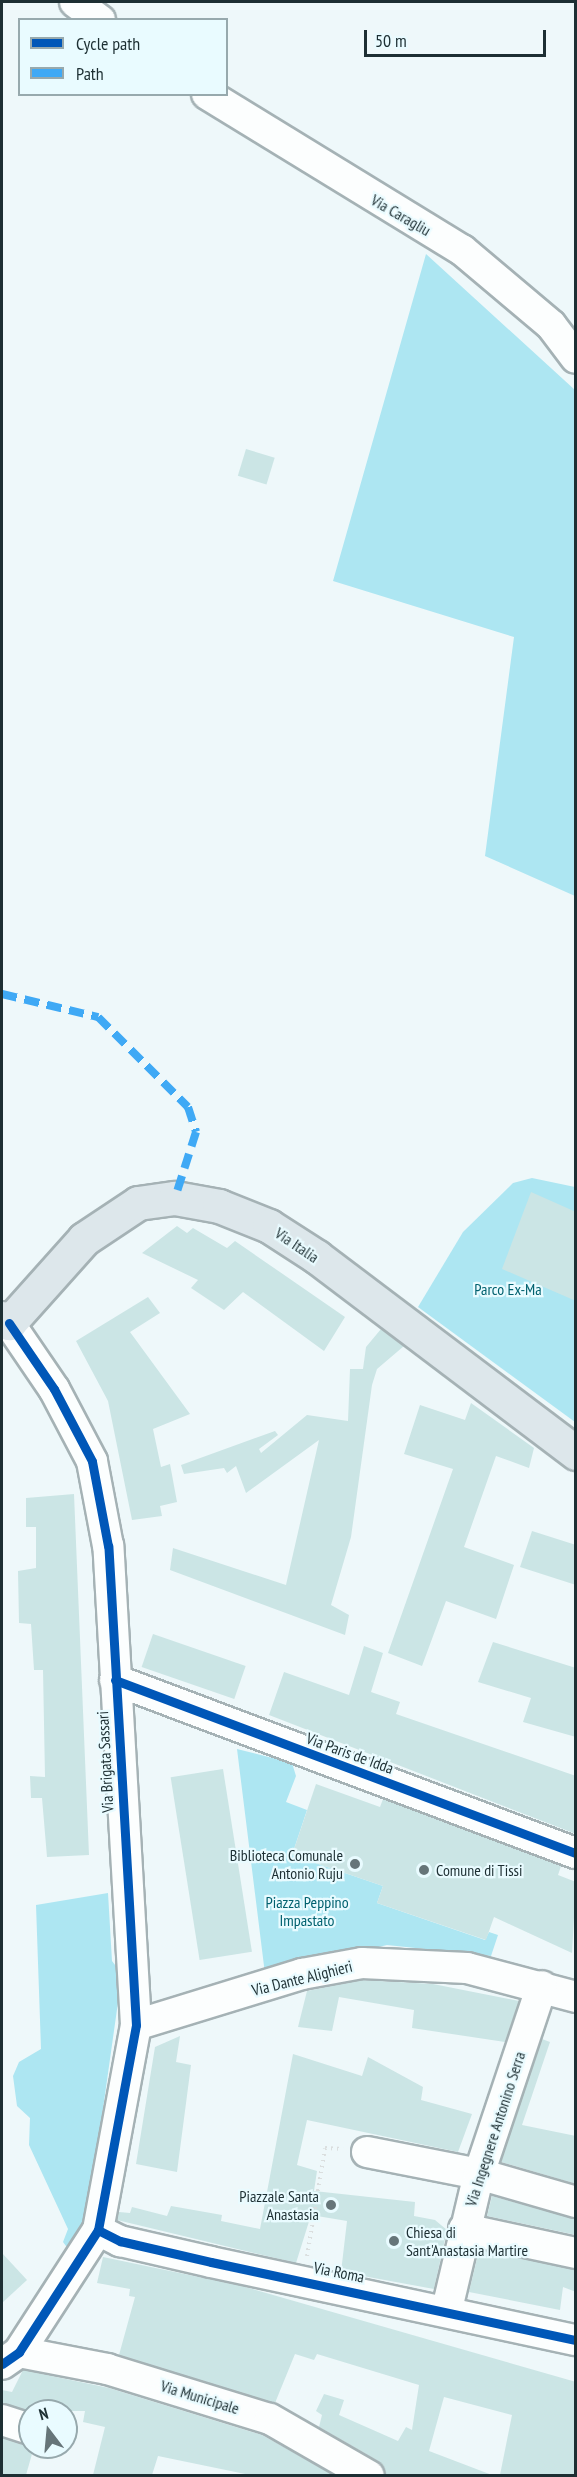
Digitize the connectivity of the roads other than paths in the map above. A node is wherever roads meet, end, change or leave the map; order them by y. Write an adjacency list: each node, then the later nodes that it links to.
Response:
1 (75, 2): 2 (street)
2 (97, 18)
3 (210, 96): 4 (street, Via Caragliu)
4 (576, 358)
5 (5, 1321): 6 (main road, Via Italia); 7 (street, Via Brigata Sassari)
6 (576, 1453)
7 (115, 1680): 8 (street, Via Paris de Idda); 11 (street, Via Brigata Sassari)
8 (576, 1853)
9 (542, 1986): 10 (street, Via Dante Alighieri); 11 (street, Via Dante Alighieri); 13 (street, Via Ingegnere Antonino Serra)
10 (576, 1997)
11 (136, 2025): 16 (street, Via Brigata Sassari)
12 (367, 2152): 13 (street)
13 (479, 2174): 14 (street); 15 (street, Via Ingegnere Antonino Serra)
14 (576, 2202)
15 (464, 2229): 17 (street); 18 (street, Via Ingegnere Antonino Serra)
16 (98, 2230): 18 (street, Via Roma); 20 (street)
17 (576, 2253)
18 (447, 2309): 19 (street, Via Roma)
19 (576, 2340)
20 (10, 2358): 21 (street, Via Municipale)
21 (369, 2475)

